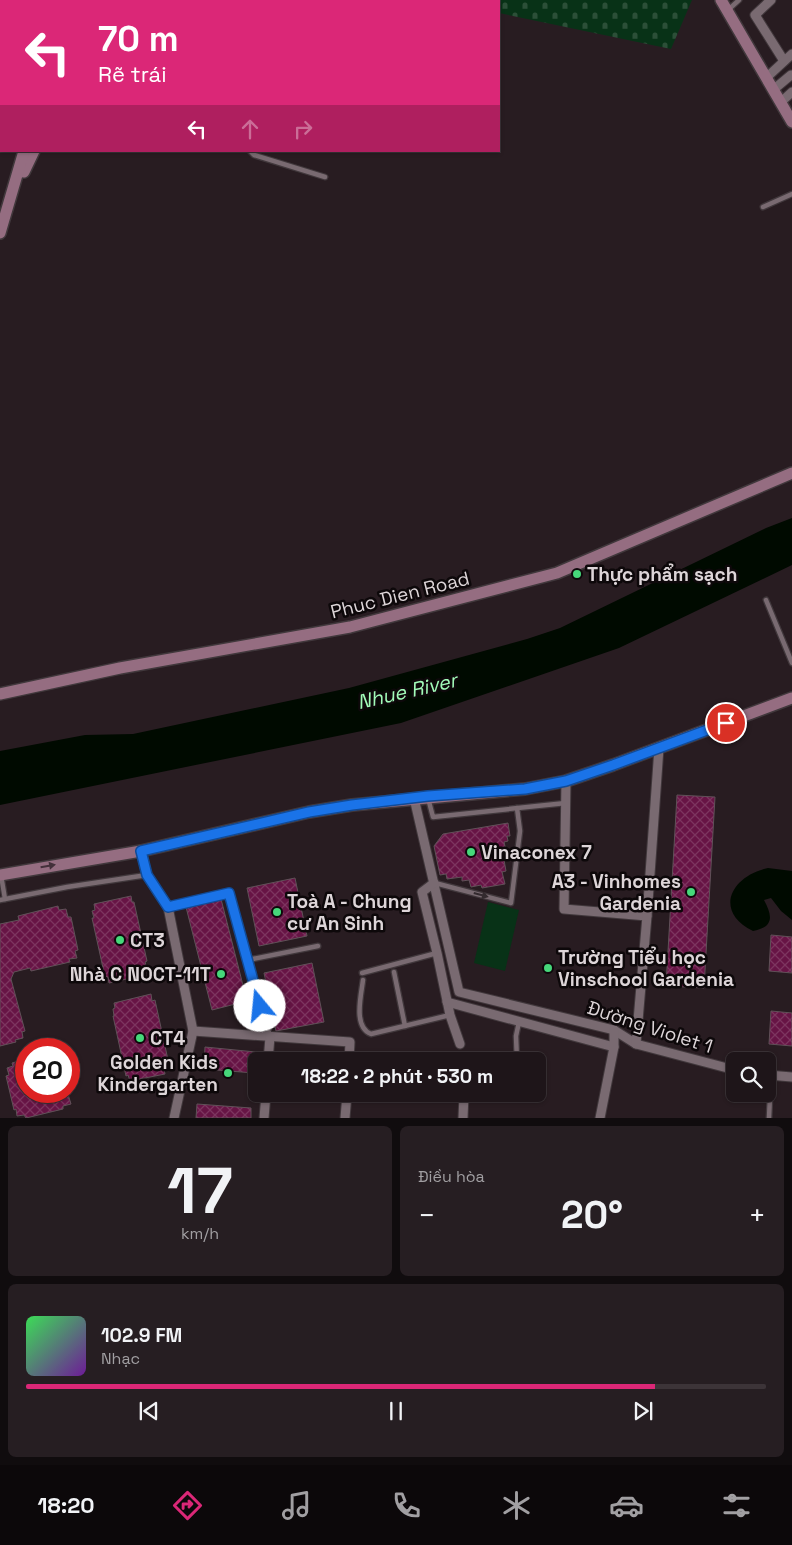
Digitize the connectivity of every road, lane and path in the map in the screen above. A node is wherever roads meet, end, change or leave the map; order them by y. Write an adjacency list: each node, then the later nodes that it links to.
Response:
1 (721, 0): 4 (street)
2 (740, 0): 4 (lane)
3 (771, 0): 6 (street)
4 (727, 11): 8 (street)
5 (792, 54): 6 (street)
6 (784, 61): 8 (street)
7 (792, 75): 9 (street)
8 (766, 78): 9 (street)
9 (773, 90): 11 (street)
10 (792, 92): 11 (street)
11 (781, 102): 12 (street)
12 (792, 122)
13 (24, 152): 18 (street)
14 (34, 152): 18 (street)
15 (251, 152): 16 (lane)
16 (325, 177)
17 (792, 194): 19 (lane)
18 (8, 206): 20 (street)
19 (763, 207)
20 (0, 233)
21 (792, 473): 24 (street, Phuc Dien Road)
22 (766, 600): 23 (lane)
23 (792, 663)
24 (0, 694)
25 (792, 698): 26 (street)
26 (659, 748): 27 (street); 40 (street)
27 (566, 781): 28 (street); 30 (street)
28 (428, 796): 29 (street); 32 (lane)
29 (414, 798): 33 (street); 34 (street)
30 (566, 803): 31 (lane); 40 (street)
31 (517, 808): 32 (lane); 37 (lane, one-way to 31)
32 (432, 817): 33 (lane)
33 (419, 822): 37 (street)
34 (141, 851): 35 (street, one-way to 34); 36 (street)
35 (0, 875): 38 (lane)
36 (147, 875): 38 (lane); 39 (street)
37 (434, 883): 42 (street); 52 (street, Đường Violet 1)
38 (3, 899)
39 (168, 907): 43 (lane); 51 (street)
40 (647, 916): 55 (street)
41 (318, 946): 43 (lane)
42 (437, 953): 45 (lane); 47 (street)
43 (248, 960): 53 (lane)
44 (394, 972): 50 (lane)
45 (362, 973)
46 (363, 980): 50 (lane)
47 (447, 1002): 48 (street); 49 (street)
48 (450, 1015): 50 (lane); 54 (street)
49 (519, 1022): 56 (street); 59 (lane)
50 (405, 1026)
51 (193, 1030): 53 (street); 67 (street)
52 (614, 1030): 55 (street, Đường Violet 1); 56 (street)
53 (270, 1037): 57 (street); 58 (street)
54 (460, 1044)
55 (636, 1044): 60 (street, Đường Violet 1)
56 (614, 1048): 71 (street)
57 (269, 1052)
58 (349, 1052)
59 (517, 1052)
60 (726, 1068)
61 (776, 1076): 62 (street)
62 (792, 1077)
63 (265, 1102): 68 (street)
64 (346, 1102): 69 (street)
65 (464, 1102): 70 (street)
66 (769, 1102): 72 (lane)
67 (174, 1118)
68 (264, 1118)
69 (345, 1118)
70 (463, 1118)
71 (600, 1118)
72 (769, 1118)

